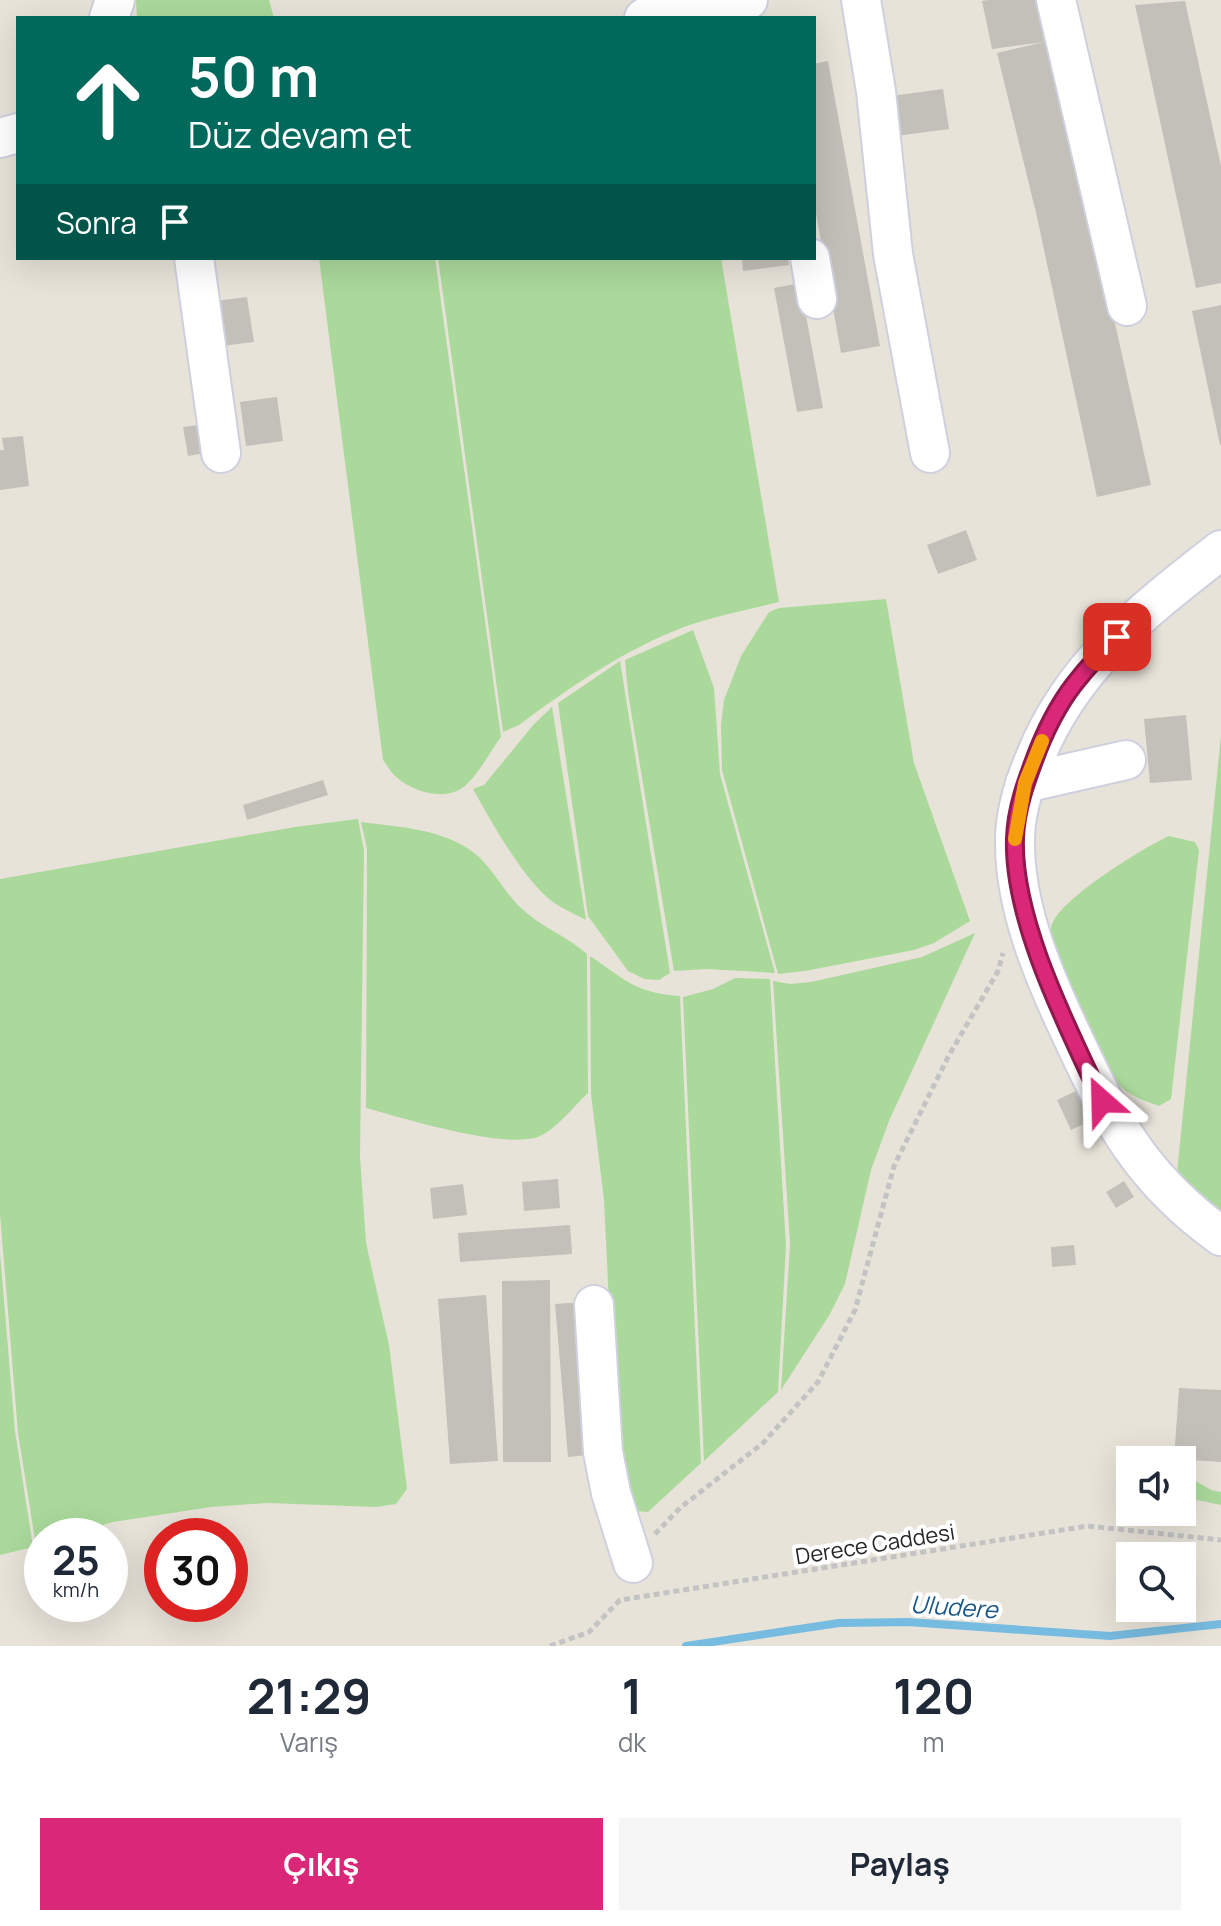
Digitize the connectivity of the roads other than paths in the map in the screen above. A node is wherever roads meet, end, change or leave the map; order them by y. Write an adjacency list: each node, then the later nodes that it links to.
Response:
1 (748, 0): 4 (street)
2 (861, 0): 10 (street)
3 (1056, 0): 8 (street)
4 (656, 16)
5 (194, 260): 9 (street)
6 (810, 260): 7 (street)
7 (817, 299)
8 (1127, 306)
9 (221, 453)
10 (930, 453)
11 (1221, 550): 13 (street)
12 (1126, 760): 13 (street)
13 (1025, 783): 14 (street)
14 (1221, 1236)
15 (594, 1305): 16 (street)
16 (633, 1563)

